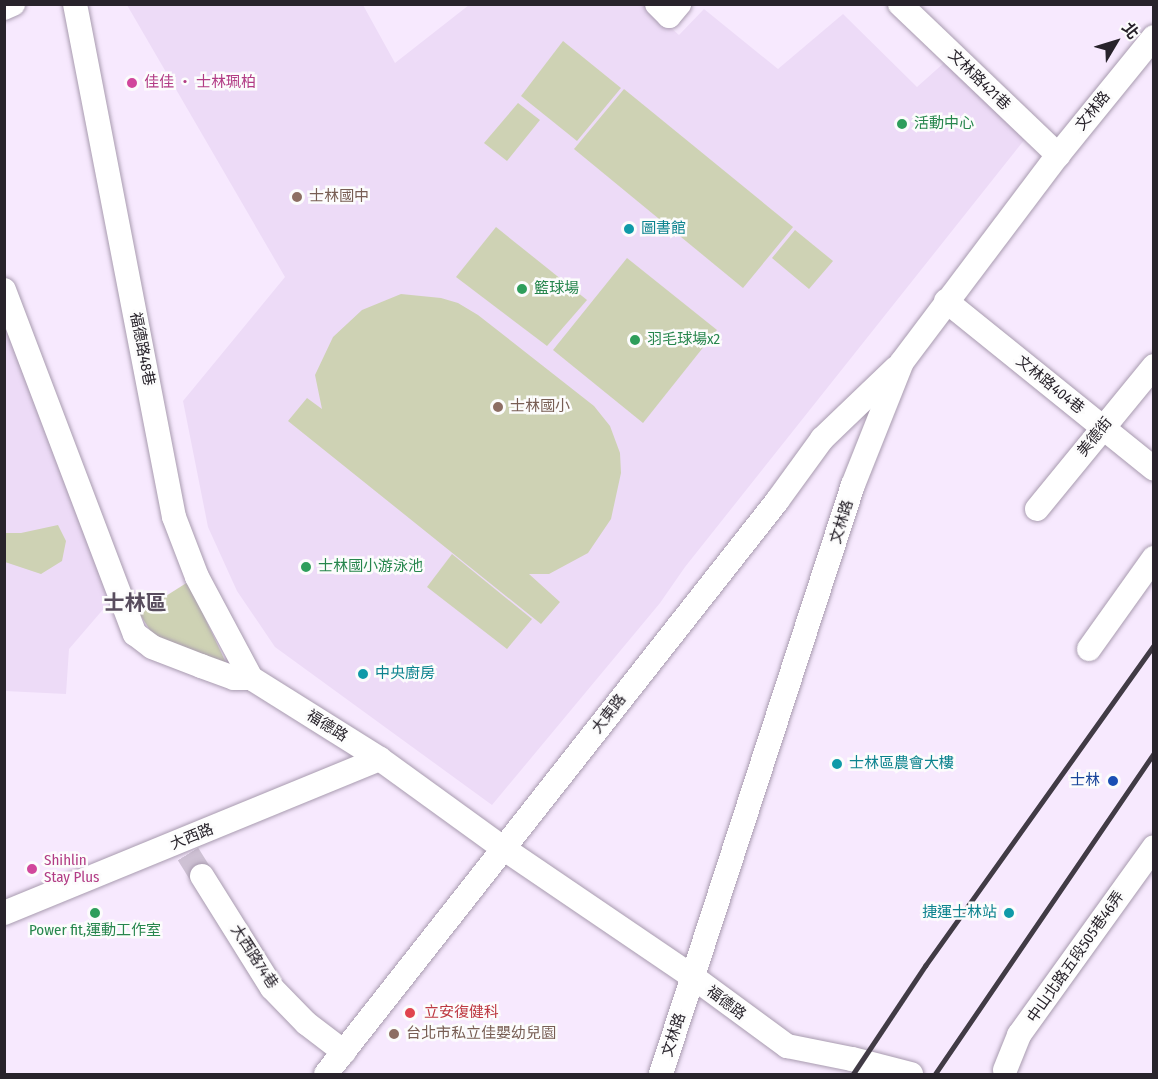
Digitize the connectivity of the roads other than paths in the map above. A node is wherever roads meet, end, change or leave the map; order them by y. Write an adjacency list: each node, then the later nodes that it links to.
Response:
1 (13, 4): 6 (street)
2 (75, 4): 18 (street, 福德路48巷)
3 (657, 4): 4 (street)
4 (679, 4)
5 (900, 4): 8 (street, 文林路421巷)
6 (4, 8)
7 (1154, 37): 8 (street, 文林路)
8 (1058, 155): 10 (street, 文林路)
9 (4, 290): 18 (street, 福德路)
10 (946, 300): 11 (street, 文林路); 13 (street, 文林路404巷)
11 (902, 362): 20 (street, 大東路); 24 (street, 文林路)
12 (1154, 366): 13 (street, 美德街)
13 (1102, 427): 14 (street, 文林路404巷); 15 (street, 美德街)
14 (1154, 469)
15 (1037, 509)
16 (1154, 558): 17 (street)
17 (1089, 649)
18 (251, 678): 19 (street, 福德路)
19 (380, 759): 20 (street, 福德路); 23 (street, 大西路)
20 (503, 848): 24 (street, 福德路); 25 (street, 大東路)
21 (1150, 859): 26 (street, 中山北路五段505巷46弄)
22 (202, 876): 25 (street, 大西路74巷)
23 (4, 913)
24 (693, 978): 27 (street, 文林路); 28 (street, 福德路)
25 (336, 1067)
26 (1004, 1073)
27 (660, 1074)
28 (911, 1074)

